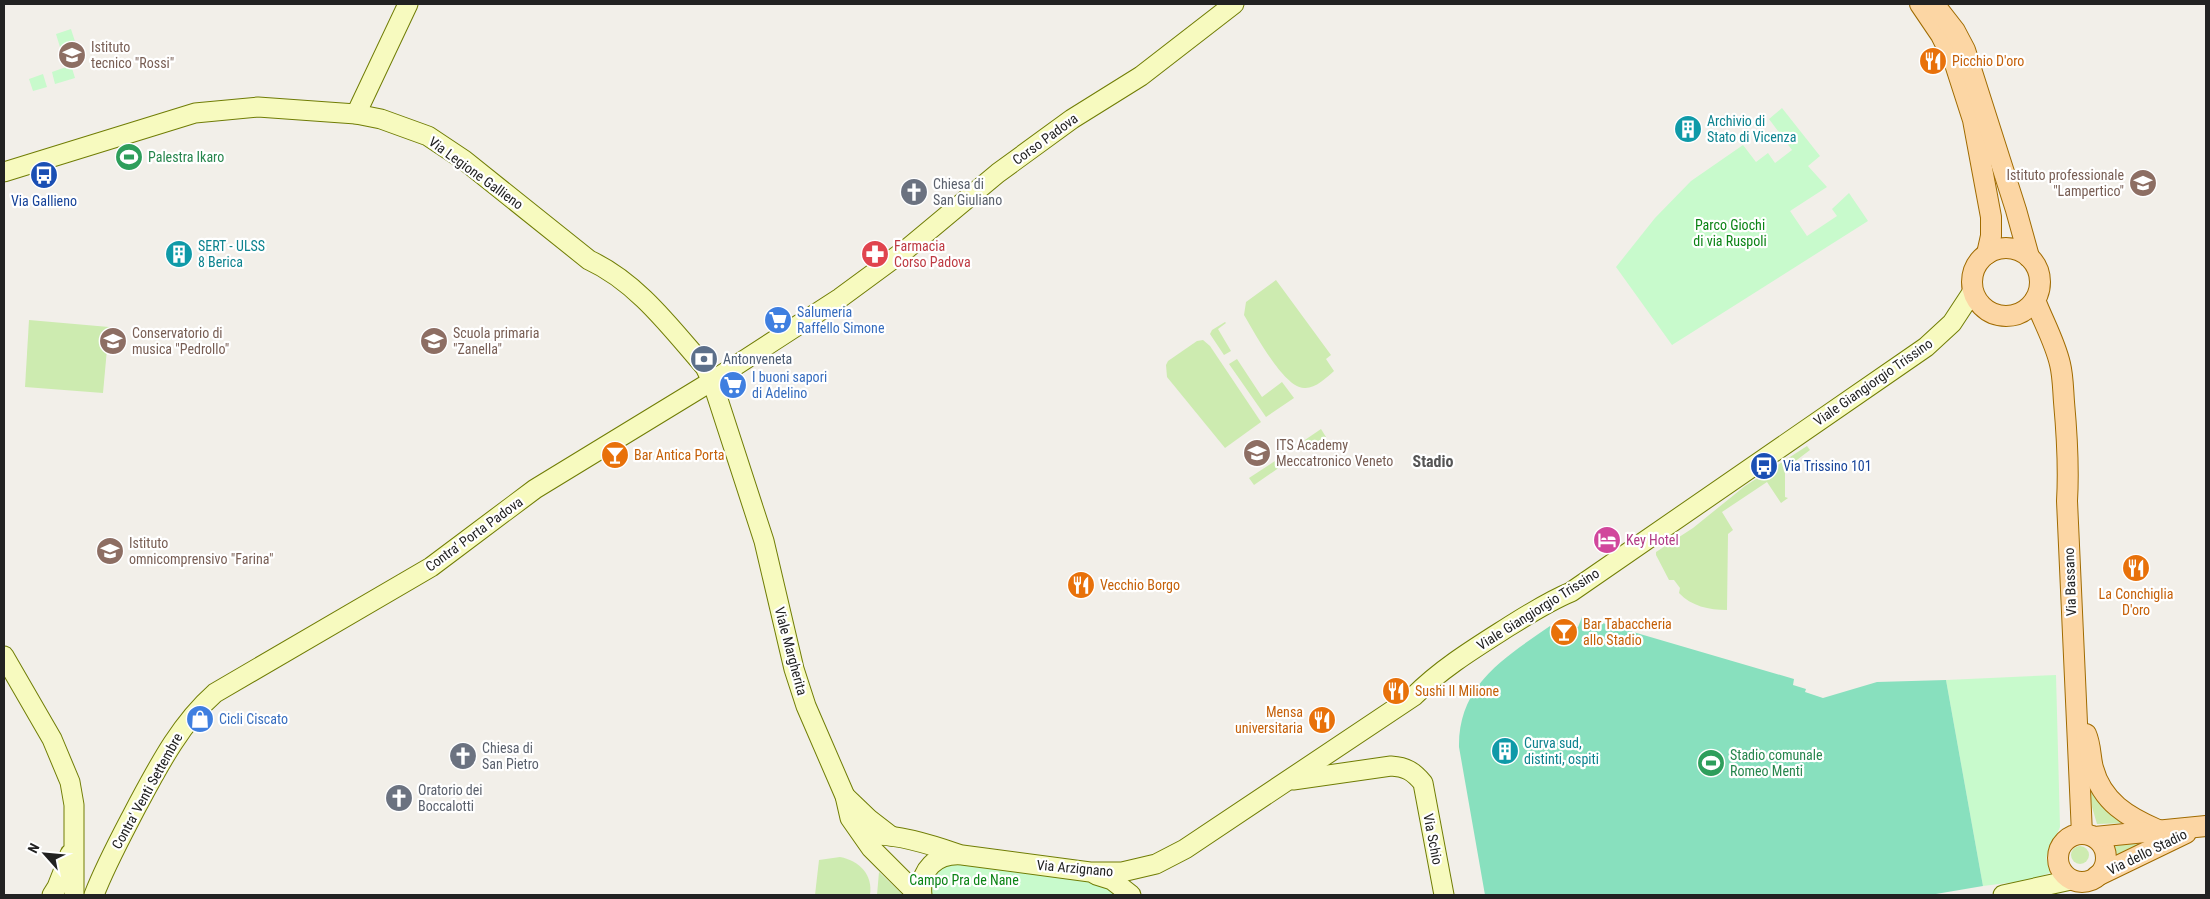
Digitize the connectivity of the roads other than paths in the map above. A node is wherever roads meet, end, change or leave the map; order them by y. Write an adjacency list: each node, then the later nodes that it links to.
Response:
1 (408, 4): 5 (street)
2 (1234, 4): 13 (street, Corso Padova)
3 (1920, 4): 7 (main road, Viale Giangiorgio Trissino)
4 (1934, 4): 8 (main road)
5 (356, 114): 6 (street, Via Legione Gallieno); 13 (street, Via Legione Gallieno)
6 (4, 172)
7 (1987, 254): 8 (main road); 9 (main road, Viale Giangiorgio Trissino)
8 (2029, 257): 10 (main road)
9 (1973, 290): 11 (main road); 17 (street, Viale Giangiorgio Trissino)
10 (2035, 300): 11 (main road); 12 (main road, Via Bassano)
11 (2016, 314): 12 (main road)
12 (2048, 333): 16 (main road, Via Bassano)
13 (712, 381): 15 (street, Contra' Porta Padova); 19 (street, Viale Margherita)
14 (4, 656): 25 (street)
15 (234, 681): 27 (street, Contra' Venti Settembre)
16 (2076, 712): 21 (main road); 23 (main road, Via Bassano)
17 (1289, 780): 18 (street, Viale Giangiorgio Trissino); 28 (street, Viale Giangiorgio Trissino)
18 (1423, 783): 39 (street, Via Schio)
19 (845, 796): 22 (street); 24 (street, Viale Margherita)
20 (2202, 827): 21 (main road, Via dello Stadio); 30 (main road, Via dello Stadio)
21 (2158, 830): 23 (main road, Via dello Stadio)
22 (891, 836): 24 (street); 26 (street)
23 (2088, 836): 30 (main road, Via dello Stadio); 31 (main road, Via dello Stadio)
24 (864, 837): 36 (street, Viale Margherita)
25 (74, 844): 32 (street); 33 (street)
26 (959, 854): 29 (street, Via Arzignano); 37 (street, Via Arzignano)
27 (108, 863): 34 (street, Contra' Venti Settembre); 35 (street, Contra' Venti Settembre)
28 (1137, 870): 29 (street, Via Arzignano)
29 (1090, 872): 38 (street)
30 (2097, 876): 31 (main road, Via dello Stadio)
31 (2070, 880): 40 (street, Via dello Stadio)
32 (52, 895): 33 (street)
33 (74, 895)
34 (84, 895)
35 (94, 895)
36 (918, 895)
37 (922, 895)
38 (1131, 895)
39 (1444, 895)
40 (2003, 895)

